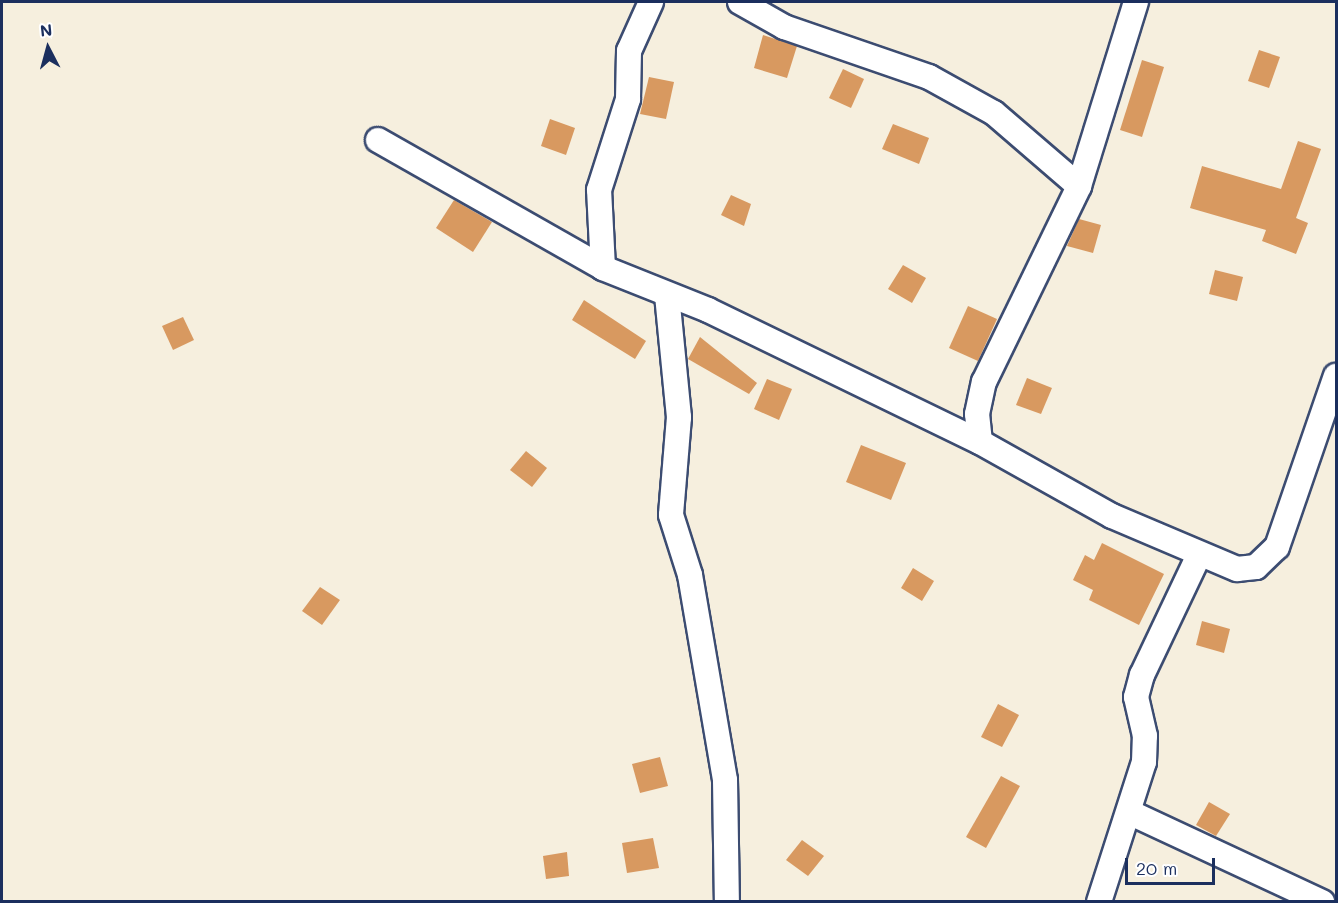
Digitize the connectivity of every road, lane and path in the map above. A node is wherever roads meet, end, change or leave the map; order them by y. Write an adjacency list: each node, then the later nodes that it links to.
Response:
1 (651, 2): 6 (street)
2 (740, 2): 5 (street)
3 (1136, 2): 5 (street)
4 (378, 140): 6 (street)
5 (1079, 186): 9 (street)
6 (603, 268): 7 (street)
7 (666, 295): 9 (street); 12 (street)
8 (1336, 376): 10 (street)
9 (980, 442): 10 (street)
10 (1199, 555): 11 (street)
11 (1131, 813): 13 (street); 14 (street)
12 (727, 902)
13 (1099, 902)
14 (1322, 902)

